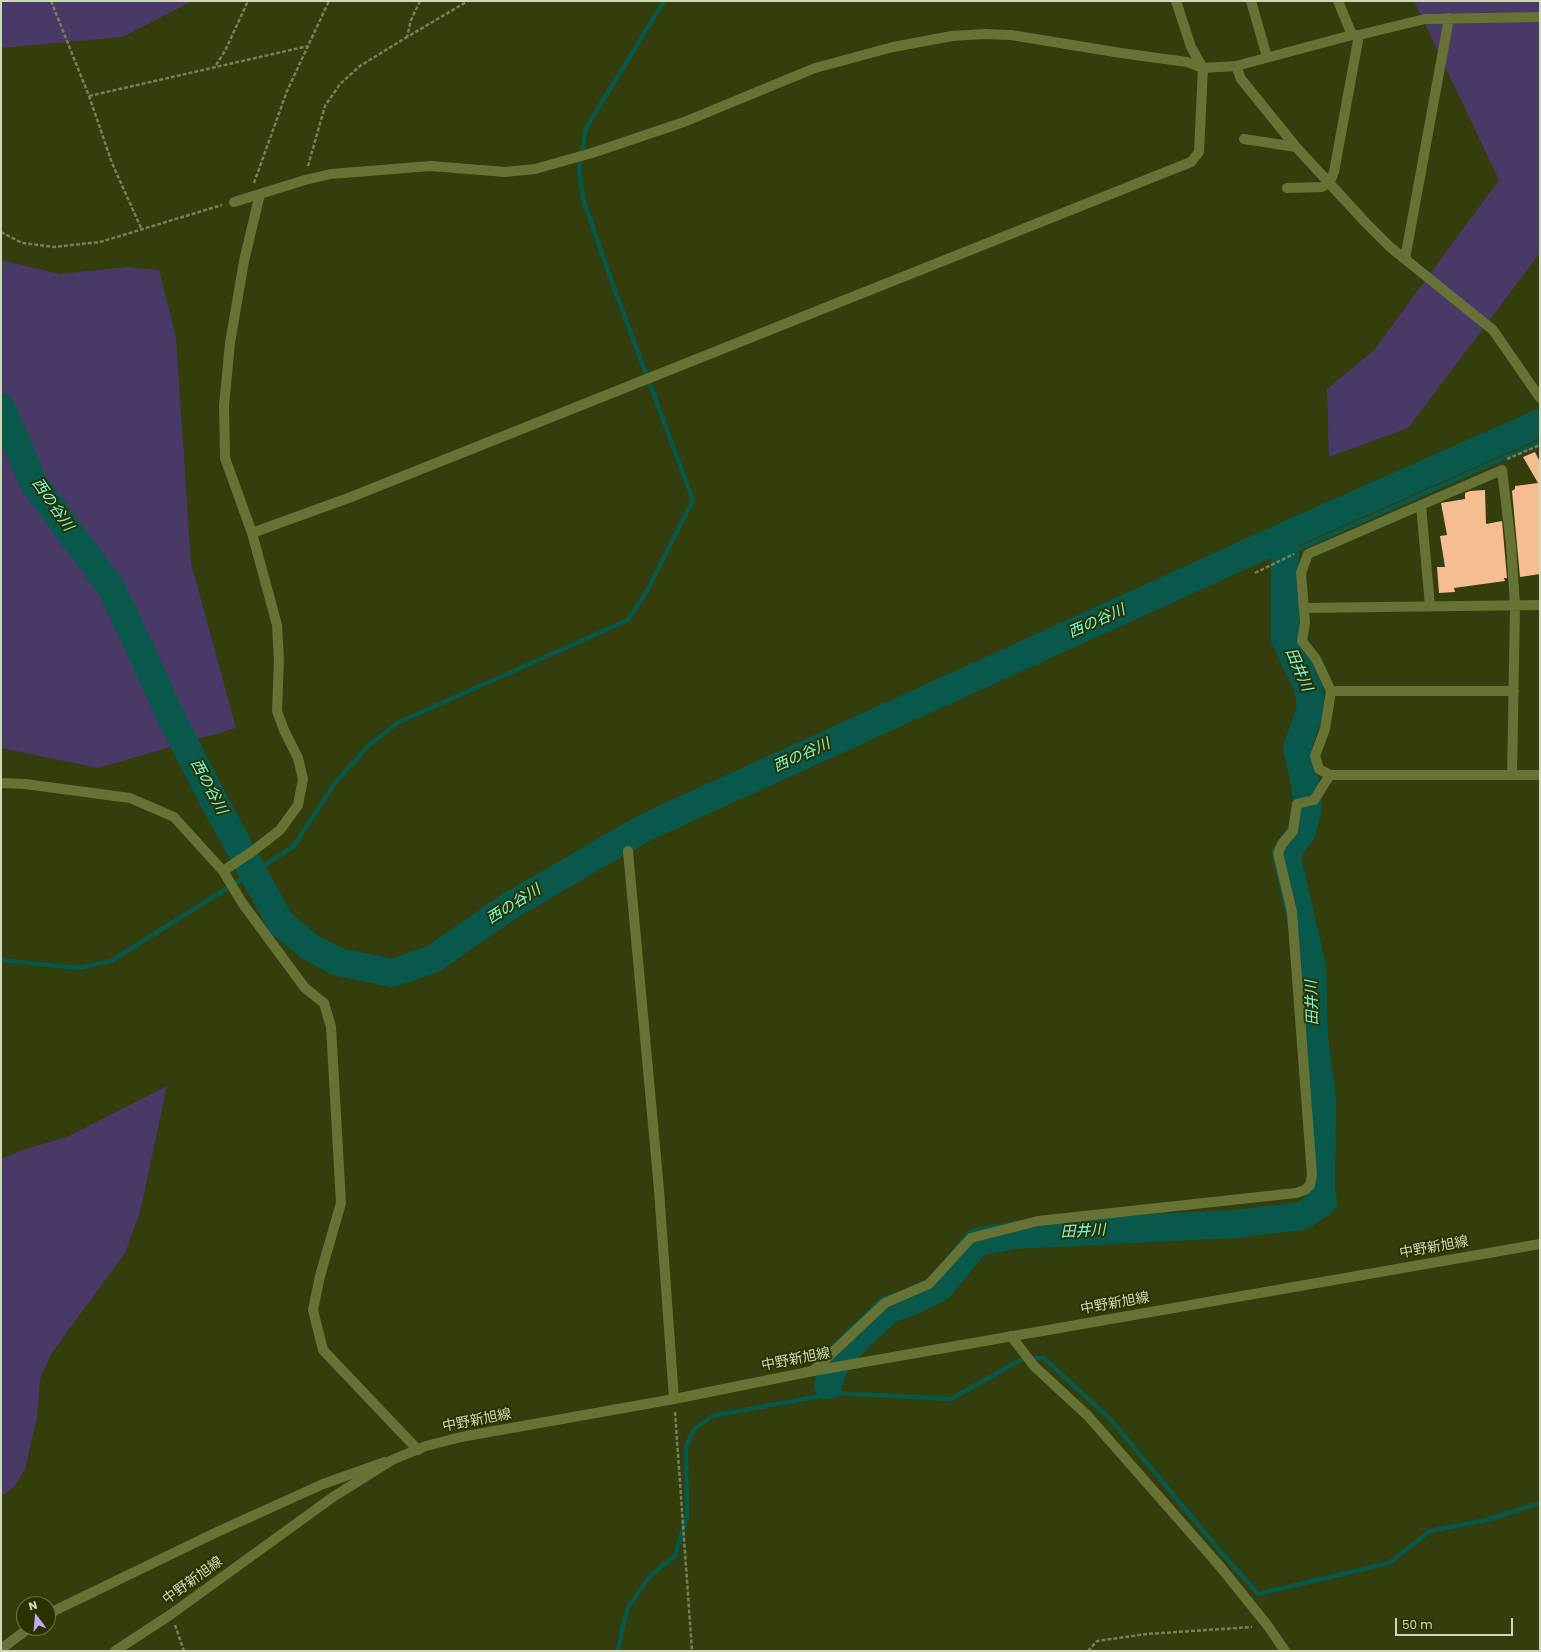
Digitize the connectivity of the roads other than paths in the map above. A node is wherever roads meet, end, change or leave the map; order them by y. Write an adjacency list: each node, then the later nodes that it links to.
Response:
1 (1176, 1): 9 (street)
2 (1251, 1): 7 (street)
3 (1338, 1): 6 (street)
4 (1540, 17): 5 (street)
5 (1449, 18): 6 (street); 16 (street)
6 (1356, 35): 7 (street); 12 (street)
7 (1267, 58): 8 (street)
8 (1236, 66): 9 (street); 11 (street)
9 (1203, 68): 14 (street); 19 (street)
10 (1244, 139): 11 (street)
11 (1296, 147): 12 (street)
12 (1330, 182): 13 (street); 16 (street)
13 (1287, 188)
14 (260, 194): 15 (street); 19 (street)
15 (234, 202)
16 (1405, 260): 17 (street)
17 (1540, 398)
18 (1421, 506): 20 (street); 22 (street); 23 (street)
19 (252, 533): 31 (street)
20 (1515, 605): 21 (street); 22 (street); 25 (street)
21 (1540, 605)
22 (1430, 606): 23 (street)
23 (1304, 608): 24 (street)
24 (1331, 691): 25 (street); 26 (street)
25 (1514, 692): 28 (street)
26 (1330, 775): 28 (street); 34 (street)
27 (1540, 775): 28 (street)
28 (1512, 776)
29 (1, 783): 31 (street)
30 (628, 851): 35 (street)
31 (223, 871): 36 (street)
32 (1540, 1244): 33 (street, 中野新旭線)
33 (1011, 1336): 34 (street, 中野新旭線); 42 (street)
34 (813, 1371): 35 (street, 中野新旭線)
35 (674, 1399): 36 (street, 中野新旭線)
36 (418, 1450): 37 (street, 中野新旭線)
37 (392, 1460): 38 (street); 41 (street, 中野新旭線)
38 (56, 1610)
39 (18, 1636): 40 (street)
40 (1, 1649)
41 (115, 1651)
42 (1285, 1651)

